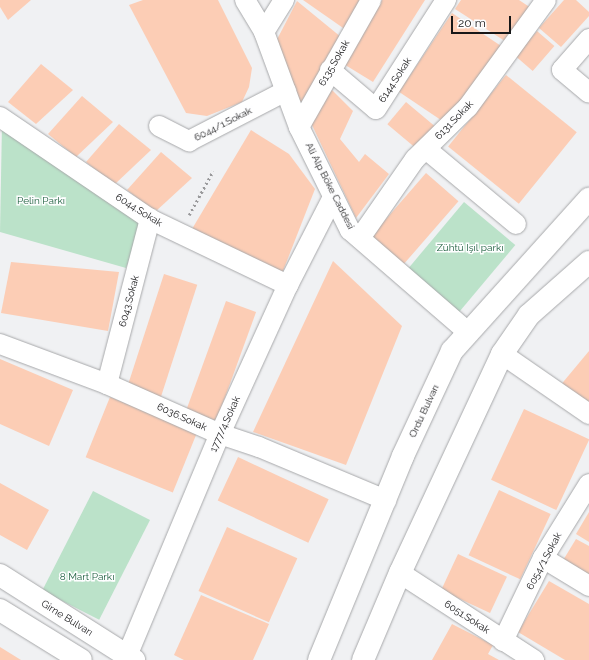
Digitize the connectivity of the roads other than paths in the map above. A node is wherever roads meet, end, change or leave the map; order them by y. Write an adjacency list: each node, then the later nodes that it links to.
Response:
1 (245, 0): 6 (street, Ali Alp Böke Caddesi)
2 (284, 0): 6 (street)
3 (371, 0): 8 (street, 6135.Sokak)
4 (446, 0): 8 (street, 6144.Sokak)
5 (546, 0): 14 (street, 6131.Sokak)
6 (264, 32): 9 (street, Ali Alp Böke Caddesi)
7 (589, 39): 10 (street)
8 (330, 70): 13 (street, 6135.Sokak)
9 (286, 91): 12 (street, 6044/1.Sokak); 13 (street, Ali Alp Böke Caddesi)
10 (589, 93)
11 (0, 117): 17 (street, 6044.Sokak)
12 (159, 126)
13 (299, 127): 15 (street, Ali Alp Böke Caddesi)
14 (426, 149): 18 (street); 19 (street, 6131.Sokak)
15 (333, 196): 19 (street, Ali Alp Böke Caddesi); 21 (street, 1777/4.Sokak)
16 (589, 200): 22 (main road, Ordu Bulvarı)
17 (150, 219): 21 (street, 6044.Sokak); 25 (street, 6043.Sokak)
18 (516, 224)
19 (360, 238): 22 (street, Ali Alp Böke Caddesi)
20 (589, 262): 24 (main road)
21 (288, 285): 27 (street, 1777/4.Sokak)
22 (469, 333): 29 (main road, Ordu Bulvarı)
23 (0, 344): 25 (street, 6036.Sokak)
24 (502, 354): 26 (street); 31 (main road)
25 (107, 384): 27 (street, 6036.Sokak)
26 (589, 414)
27 (220, 434): 29 (street, 6036.Sokak); 36 (street, 1777/4.Sokak)
28 (589, 484): 30 (street, 6054/1.Sokak)
29 (386, 500): 38 (main road, Ordu Bulvarı)
30 (543, 558): 33 (street); 35 (street, 6054/1.Sokak)
31 (400, 573): 35 (street, 6051.Sokak); 39 (main road)
32 (0, 575): 36 (main road, Girne Bulvarı)
33 (589, 586)
34 (0, 610): 37 (main road)
35 (503, 641): 40 (street, 6051.Sokak)
36 (130, 658)
37 (81, 660)
38 (318, 660)
39 (363, 660)
40 (534, 660)

